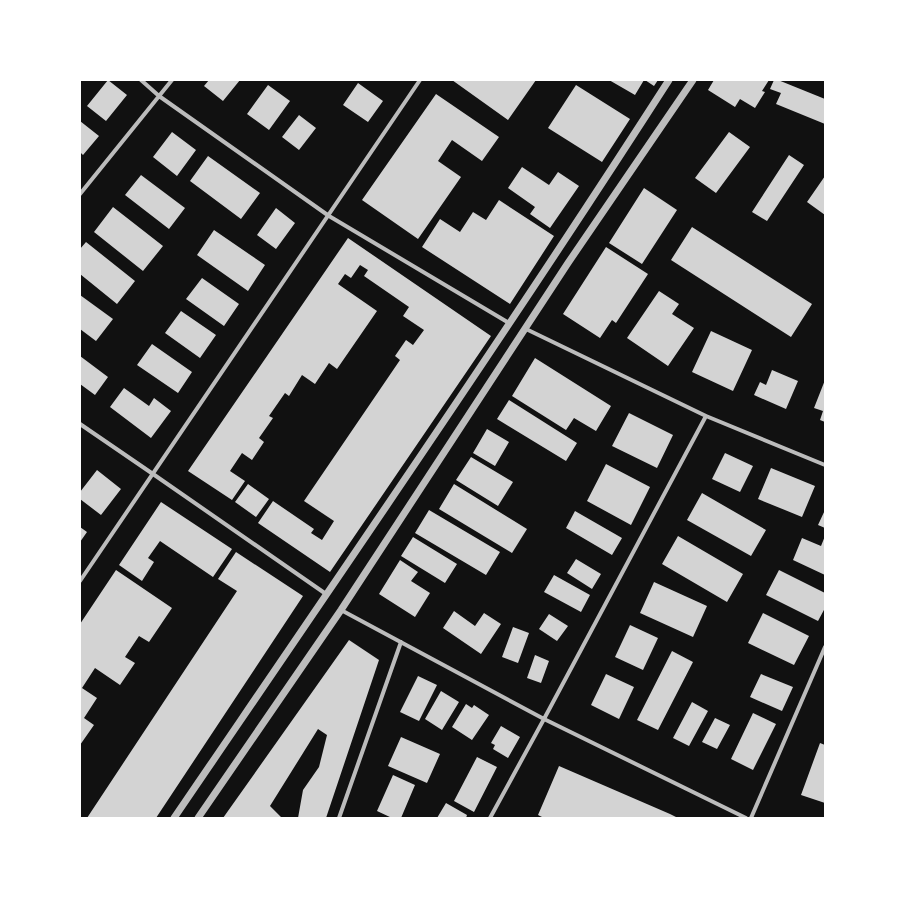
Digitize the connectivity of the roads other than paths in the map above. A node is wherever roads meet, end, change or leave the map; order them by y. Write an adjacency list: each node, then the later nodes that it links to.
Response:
1 (141, 80): 6 (street)
2 (172, 80): 6 (street)
3 (420, 80): 8 (street)
4 (669, 80): 9 (street)
5 (693, 80): 10 (street)
6 (159, 96): 7 (street); 8 (street)
7 (80, 194)
8 (328, 216): 9 (street); 14 (street)
9 (509, 323): 16 (street)
10 (526, 329): 11 (street); 17 (street)
11 (706, 416): 13 (street); 20 (street)
12 (80, 424): 14 (street)
13 (825, 465)
14 (153, 474): 15 (street); 16 (street)
15 (80, 582)
16 (326, 594): 21 (street)
17 (341, 610): 18 (street); 22 (street)
18 (401, 642): 20 (street); 23 (street)
19 (825, 647): 26 (street)
20 (544, 719): 24 (street); 25 (street)
21 (174, 818)
22 (198, 818)
23 (339, 818)
24 (490, 818)
25 (746, 818)
26 (751, 818)

